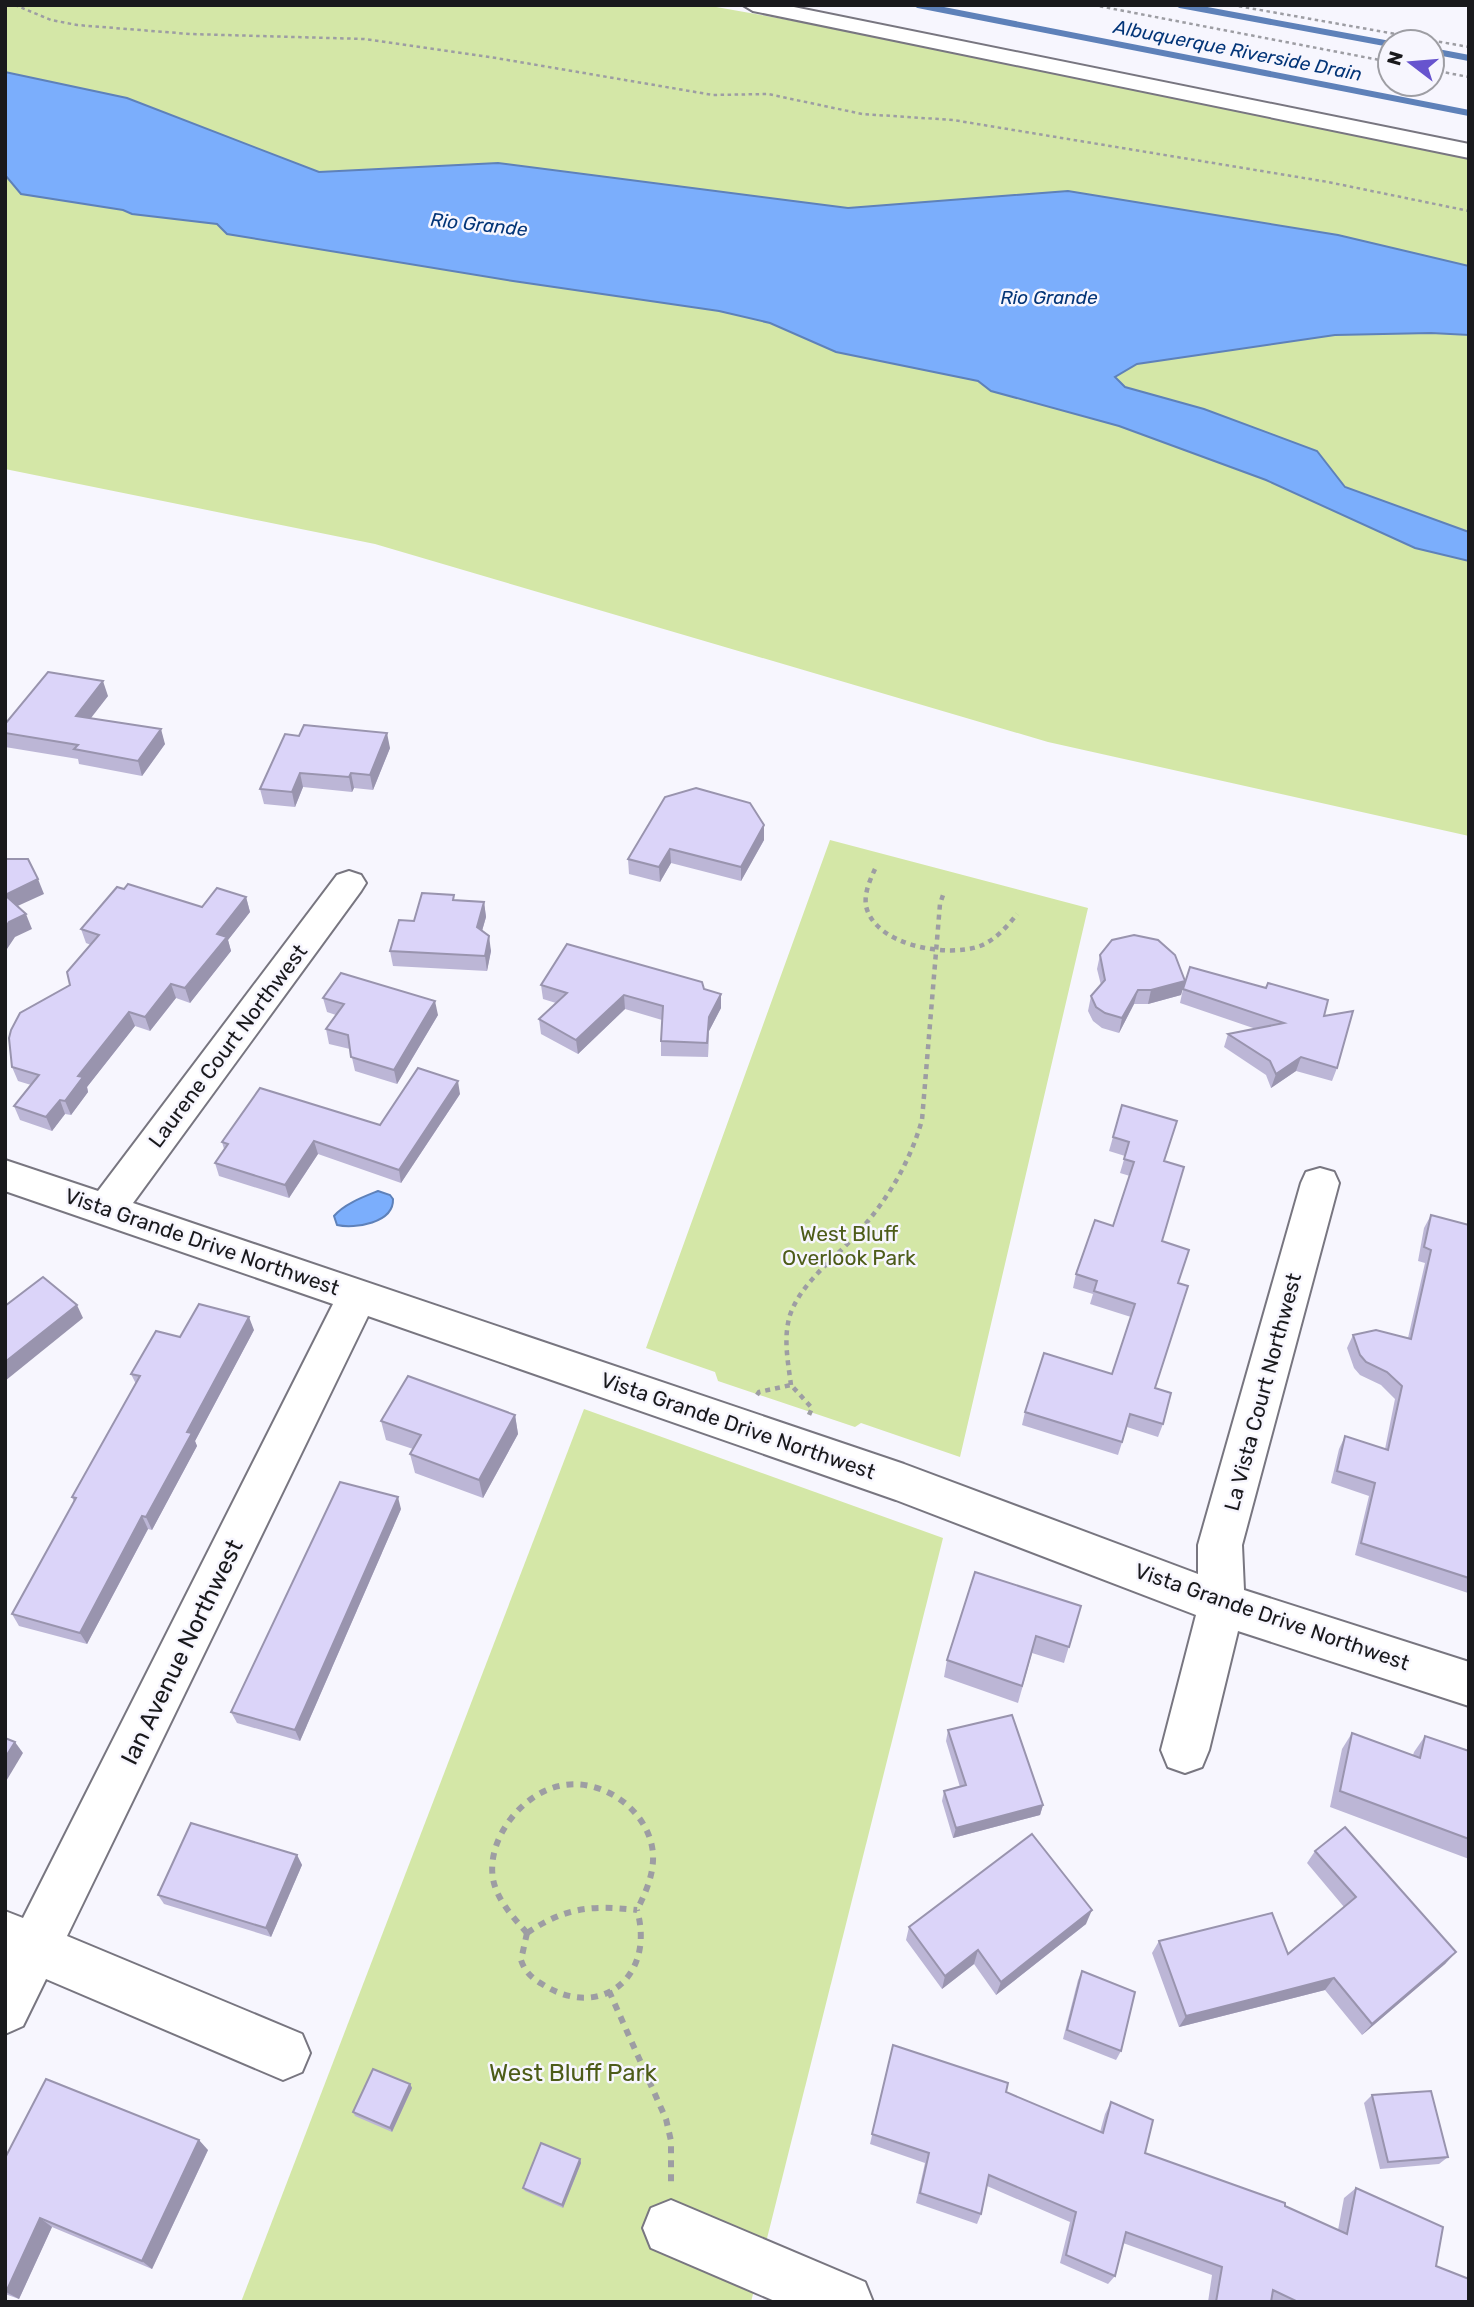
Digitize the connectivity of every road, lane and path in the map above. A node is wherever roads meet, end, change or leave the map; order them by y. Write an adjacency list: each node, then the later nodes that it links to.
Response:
1 (15, 5): 10 (path)
2 (752, 5): 9 (street)
3 (1093, 5): 6 (path)
4 (1232, 5): 5 (path)
5 (1469, 47)
6 (1376, 59)
7 (1446, 73): 8 (path)
8 (1469, 77)
9 (1469, 151)
10 (1469, 211)
11 (875, 869): 15 (path)
12 (349, 883): 18 (street, Laurene Court Northwest)
13 (943, 895): 15 (path)
14 (1017, 914): 15 (path)
15 (936, 950): 20 (path)
16 (5, 1175): 18 (street, Vista Grande Drive Northwest)
17 (1320, 1183): 23 (street, La Vista Court Northwest)
18 (107, 1209): 19 (street, Vista Grande Drive Northwest)
19 (358, 1295): 23 (street, Vista Grande Drive Northwest); 28 (street, Ian Avenue Northwest)
20 (791, 1385): 21 (path); 22 (path)
21 (754, 1401)
22 (807, 1419)
23 (1222, 1604): 24 (street, Vista Grande Drive Northwest); 25 (street, La Vista Court Northwest)
24 (1469, 1684)
25 (1185, 1750)
26 (637, 1910): 27 (path); 27 (path); 29 (path)
27 (527, 1933): 29 (path)
28 (20, 1942): 30 (street, Ian Avenue Northwest); 31 (street)
29 (609, 1991): 32 (path)
30 (5, 2008)
31 (283, 2053)
32 (671, 2228): 33 (street)
33 (845, 2302)

